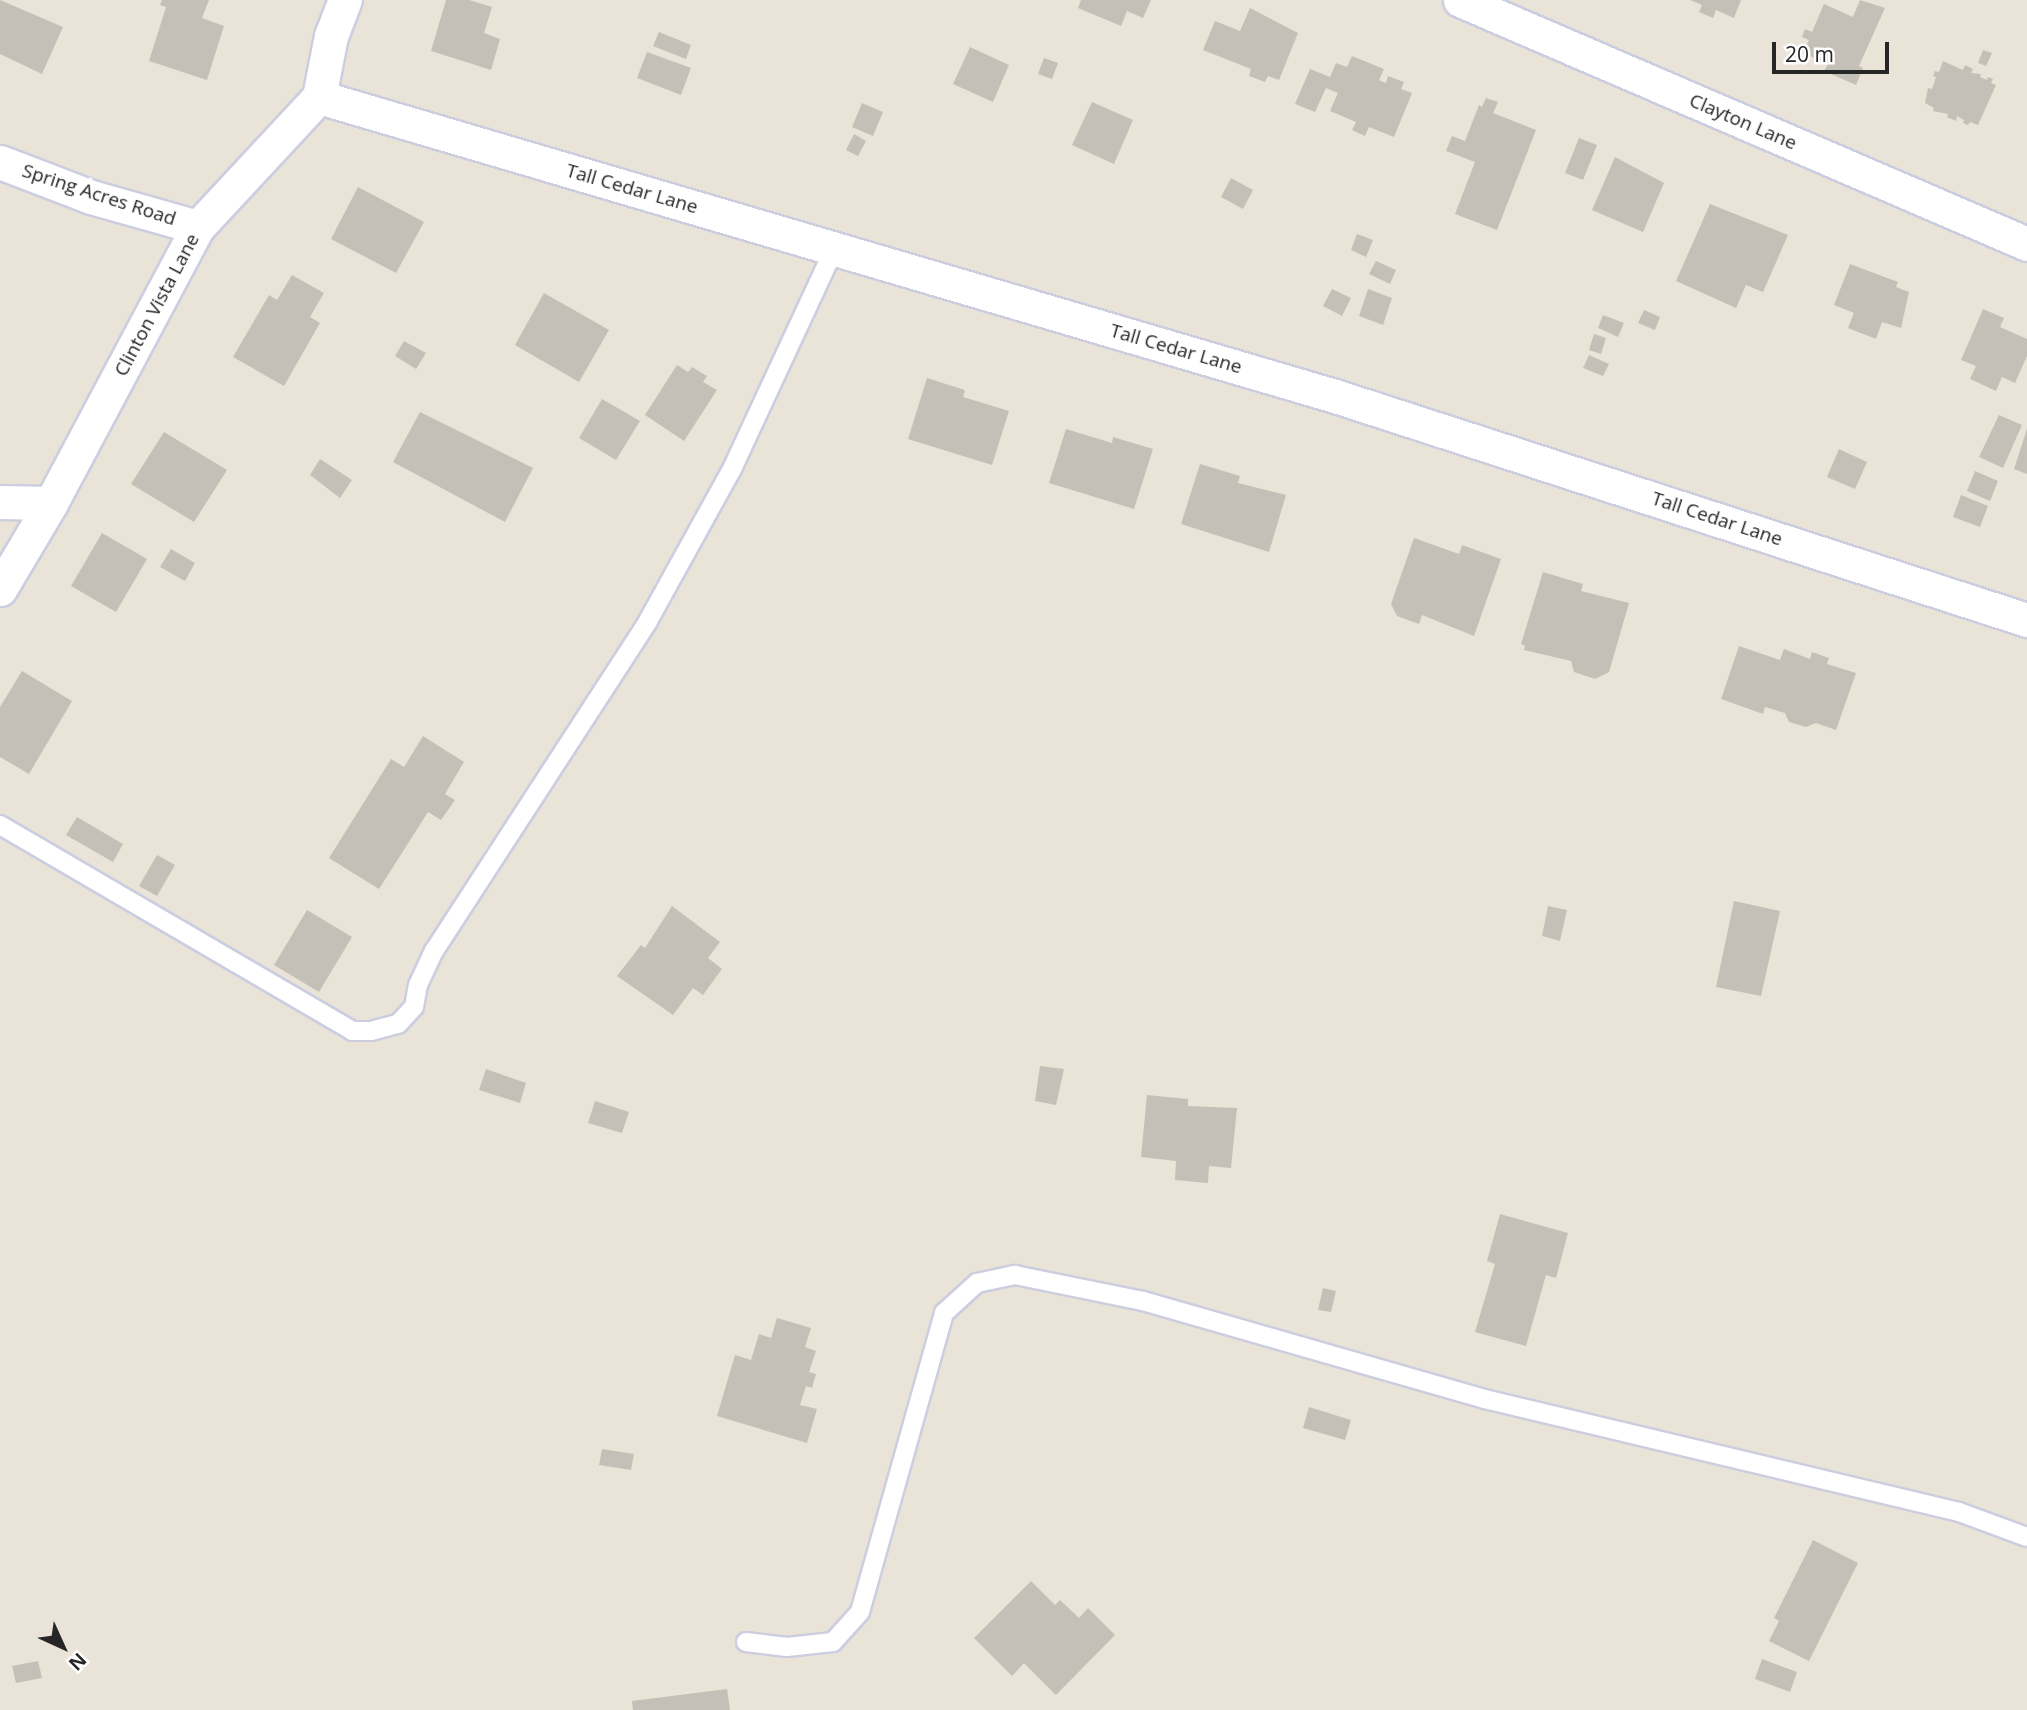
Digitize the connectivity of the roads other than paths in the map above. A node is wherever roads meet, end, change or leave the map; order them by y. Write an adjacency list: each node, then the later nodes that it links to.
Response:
1 (345, 0): 3 (street)
2 (1460, 0): 6 (street, Clayton Lane)
3 (319, 97): 5 (street, Clinton Vista Lane); 7 (street, Tall Cedar Lane)
4 (0, 162): 5 (street, Spring Acres Road)
5 (198, 227): 9 (street, Clinton Vista Lane)
6 (2027, 243)
7 (834, 249): 11 (street, Tall Cedar Lane); 12 (lane)
8 (0, 502): 9 (street)
9 (51, 503): 10 (street, Clinton Vista Lane)
10 (0, 589)
11 (2027, 620)
12 (0, 825)
13 (2027, 1537): 14 (lane)
14 (746, 1642)

